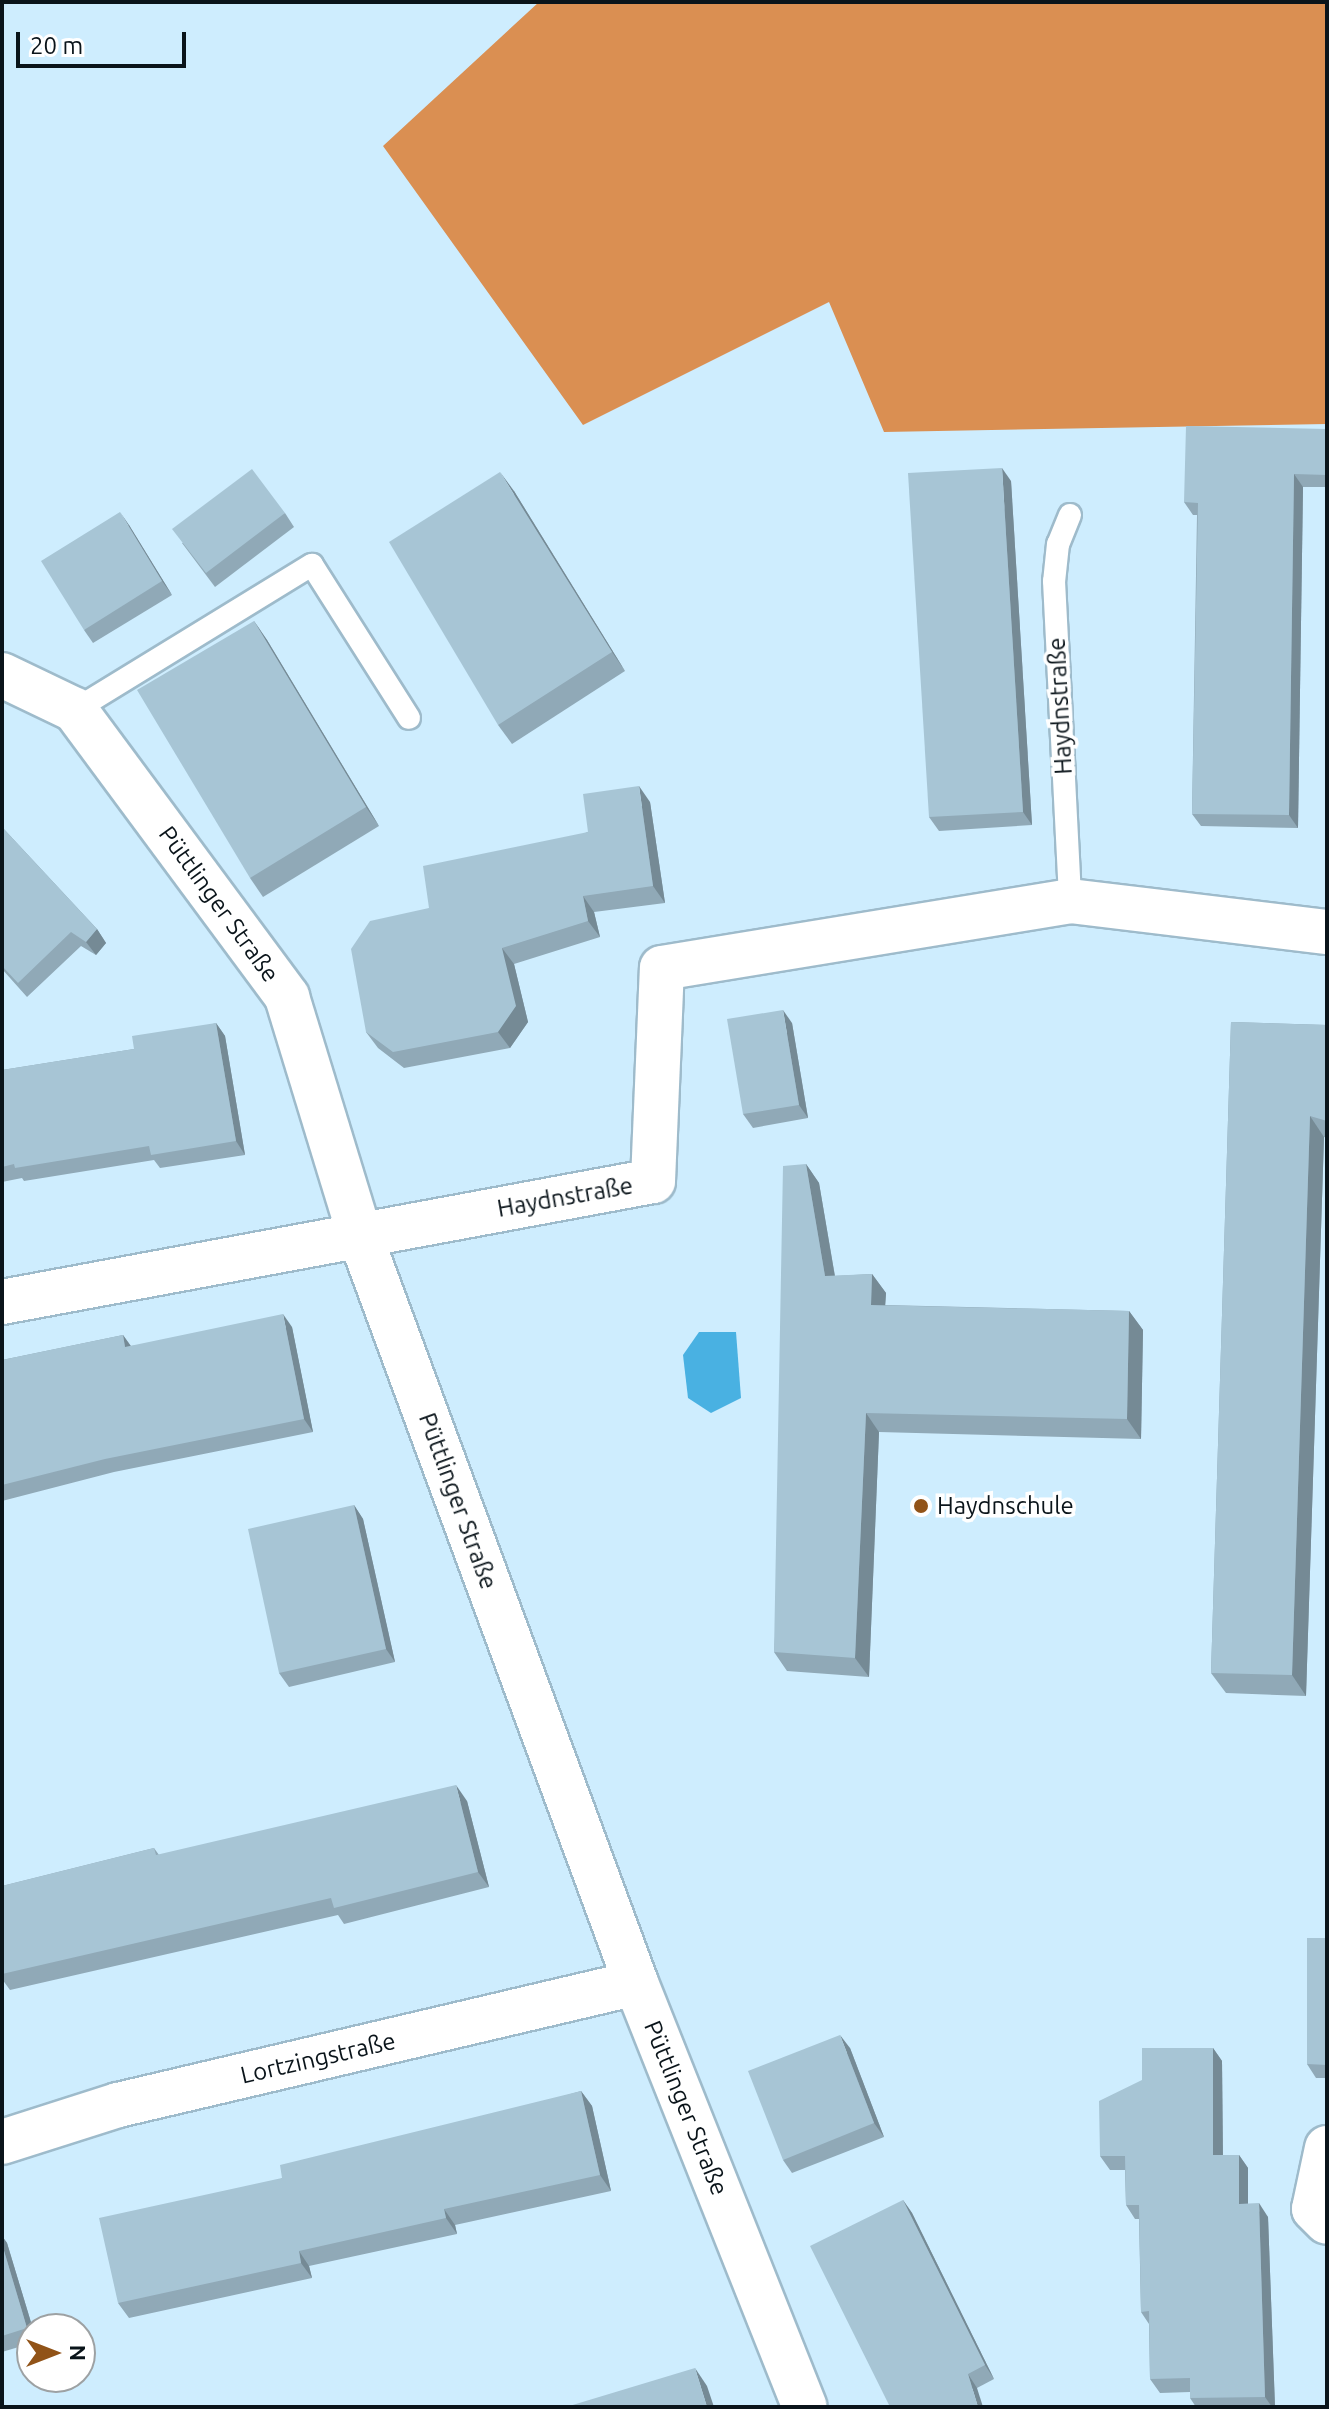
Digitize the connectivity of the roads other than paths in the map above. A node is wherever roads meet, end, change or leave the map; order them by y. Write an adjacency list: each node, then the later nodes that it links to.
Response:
1 (1070, 515): 5 (lane, Haydnstraße)
2 (2, 675): 3 (street, Püttlinger Straße)
3 (75, 710): 4 (lane); 7 (street, Püttlinger Straße)
4 (409, 718)
5 (1070, 901): 6 (street, Haydnstraße); 7 (street, Haydnstraße)
6 (1327, 932)
7 (359, 1233): 8 (street, Haydnstraße); 9 (street, Püttlinger Straße)
8 (2, 1302)
9 (636, 1983): 10 (street, Lortzingstraße); 13 (street, Püttlinger Straße)
10 (2, 2142)
11 (1327, 2148): 12 (street)
12 (1327, 2222)
13 (805, 2407)

